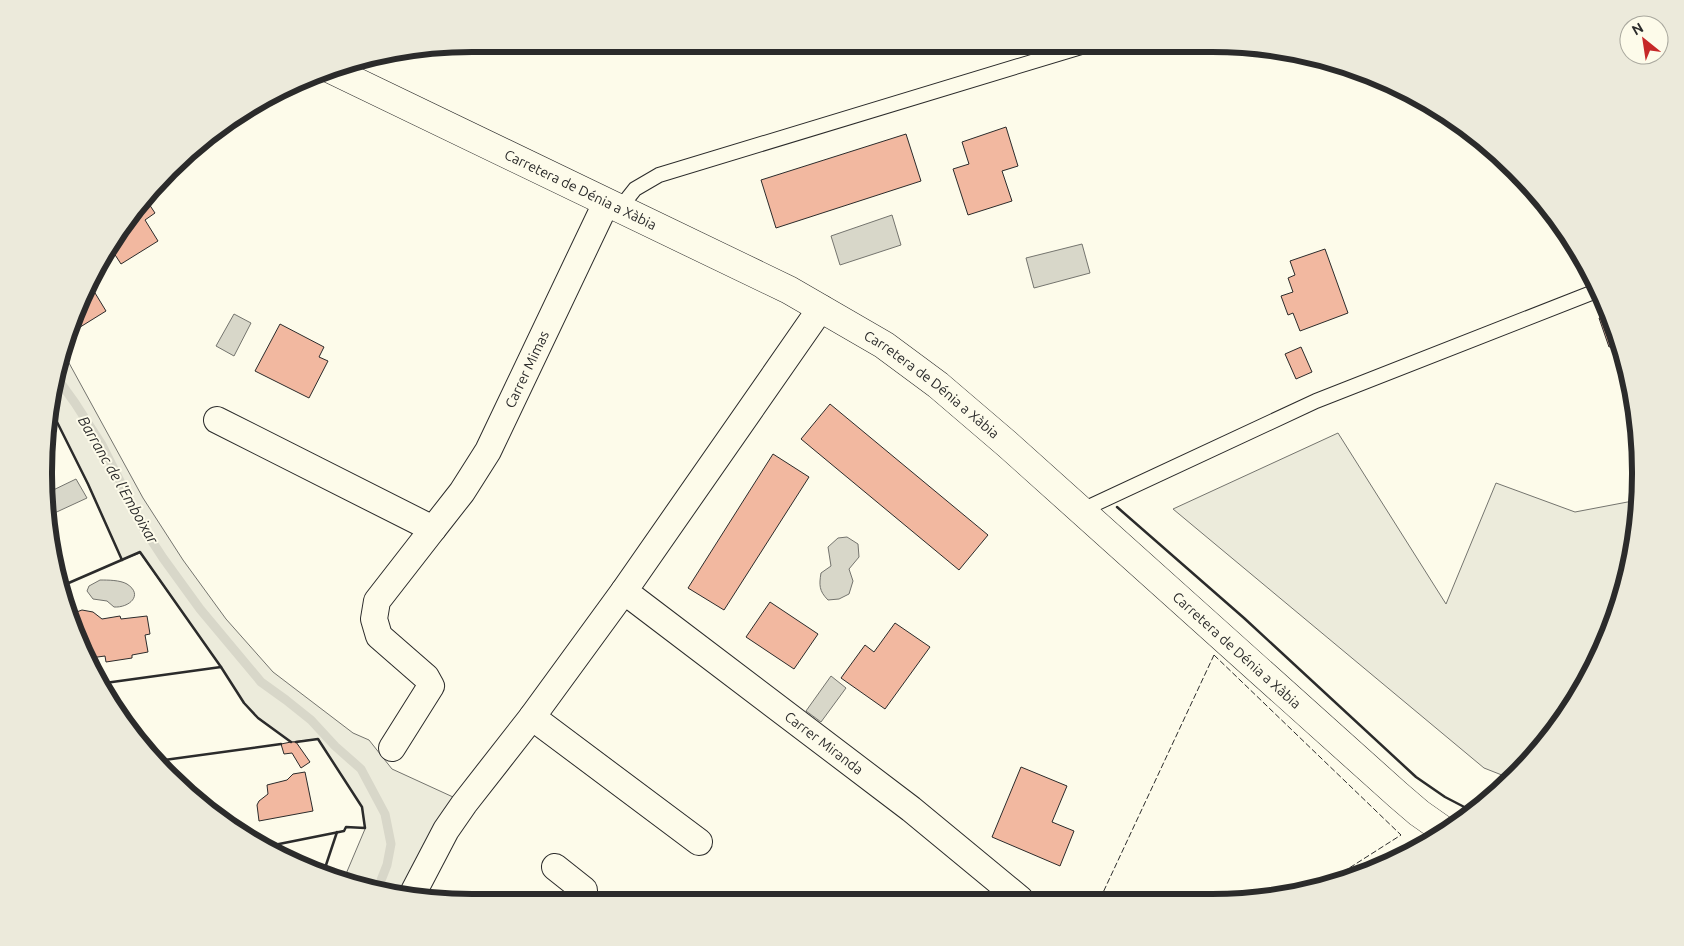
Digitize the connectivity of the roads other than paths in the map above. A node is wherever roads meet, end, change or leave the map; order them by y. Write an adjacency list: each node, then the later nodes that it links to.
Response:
1 (1065, 52): 3 (lane)
2 (341, 74): 3 (street, Carretera de Dénia a Xàbia)
3 (613, 205): 5 (street, Carretera de Dénia a Xàbia); 8 (street, Carrer Mimas)
4 (1591, 293): 7 (lane)
5 (821, 308): 7 (street, Carretera de Dénia a Xàbia); 9 (street)
6 (217, 420): 8 (street)
7 (1082, 510): 12 (street, Carretera de Dénia a Xàbia)
8 (433, 529): 11 (street, Carrer Mimas)
9 (624, 591): 10 (street); 17 (street, Carrer Miranda)
10 (532, 717): 13 (street); 15 (street)
11 (392, 748)
12 (1439, 827)
13 (699, 842)
14 (555, 868): 16 (street)
15 (415, 889)
16 (583, 894)
17 (1014, 894)

